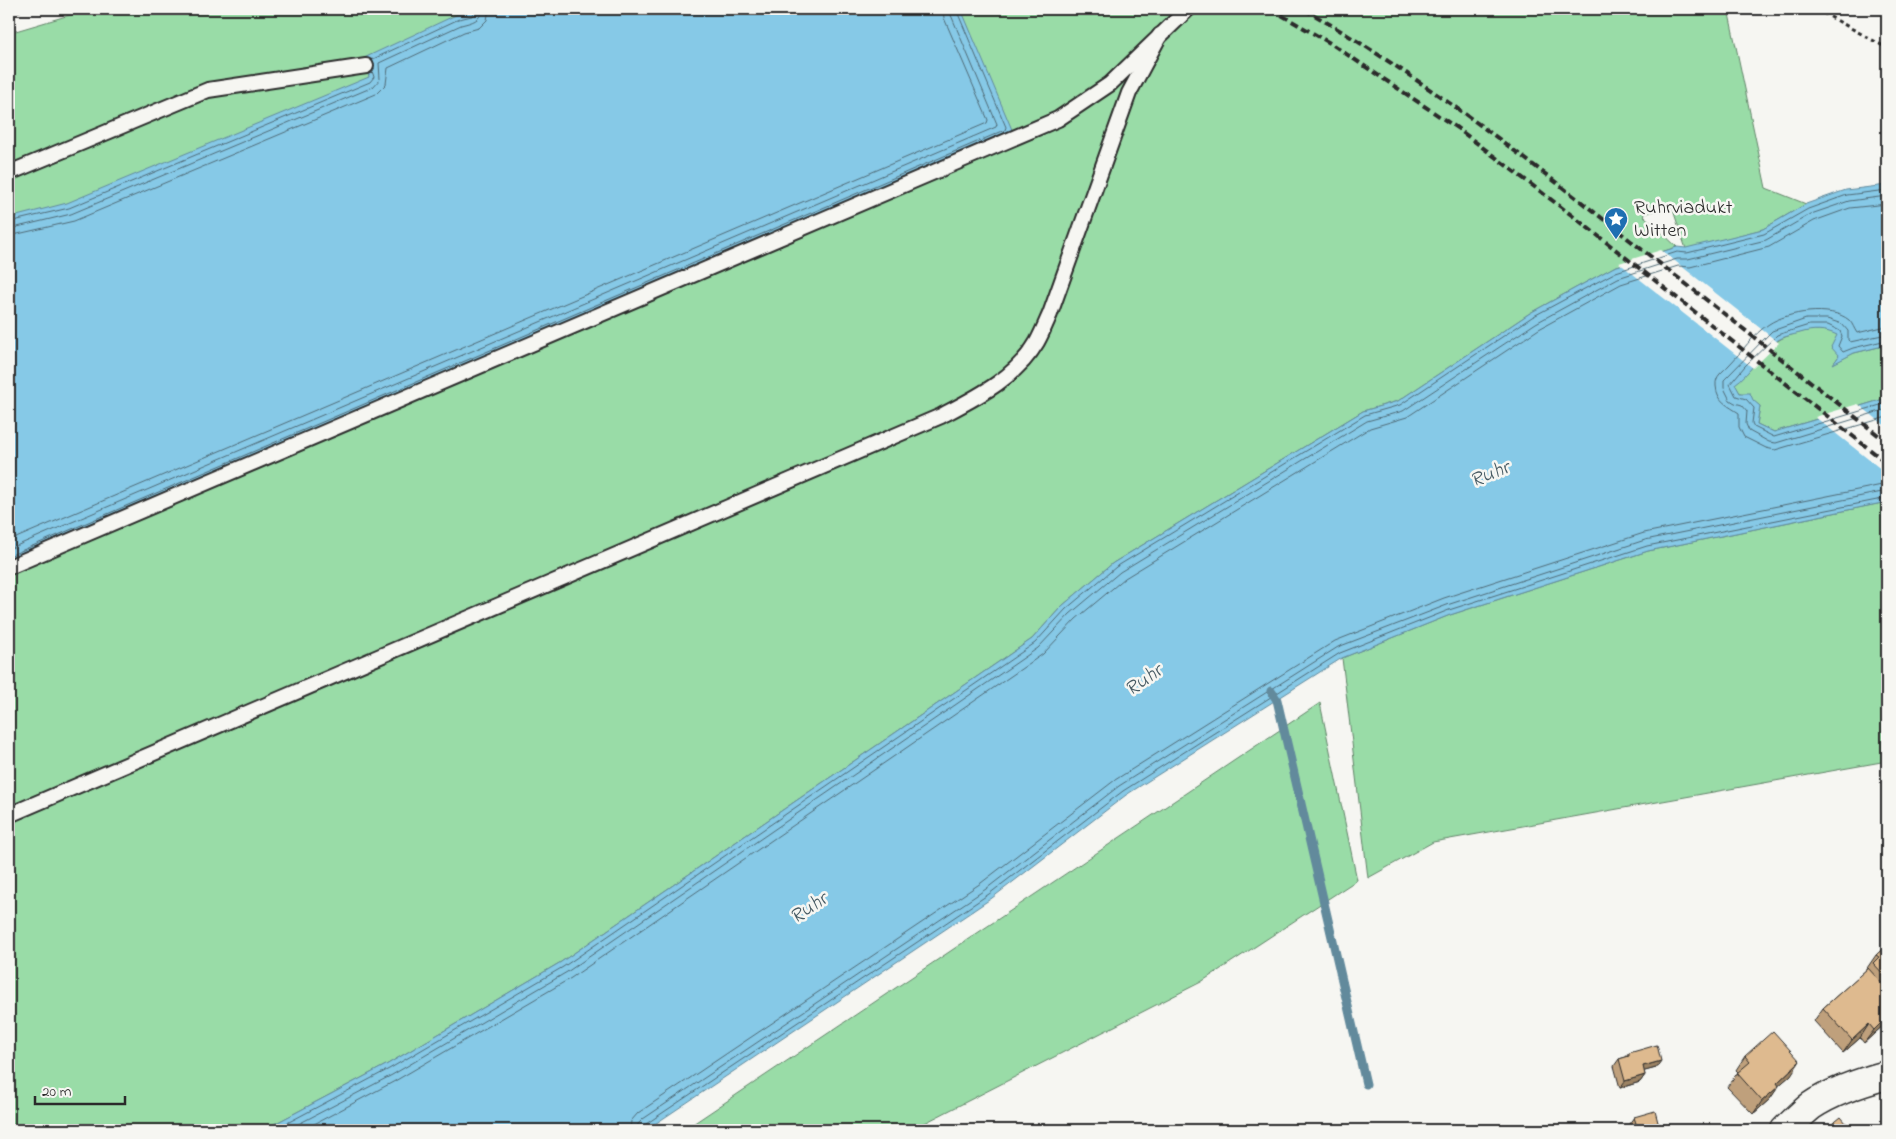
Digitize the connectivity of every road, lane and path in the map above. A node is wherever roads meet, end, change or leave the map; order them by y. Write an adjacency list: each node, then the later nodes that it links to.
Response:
1 (22, 9): 4 (path)
2 (1188, 9): 5 (lane)
3 (1816, 9): 6 (path)
4 (9, 13)
5 (1160, 35): 9 (lane); 10 (lane)
6 (1887, 48)
7 (366, 66): 8 (lane)
8 (9, 173)
9 (9, 568)
10 (9, 815)
11 (1887, 1076): 12 (street)
12 (1785, 1130)

